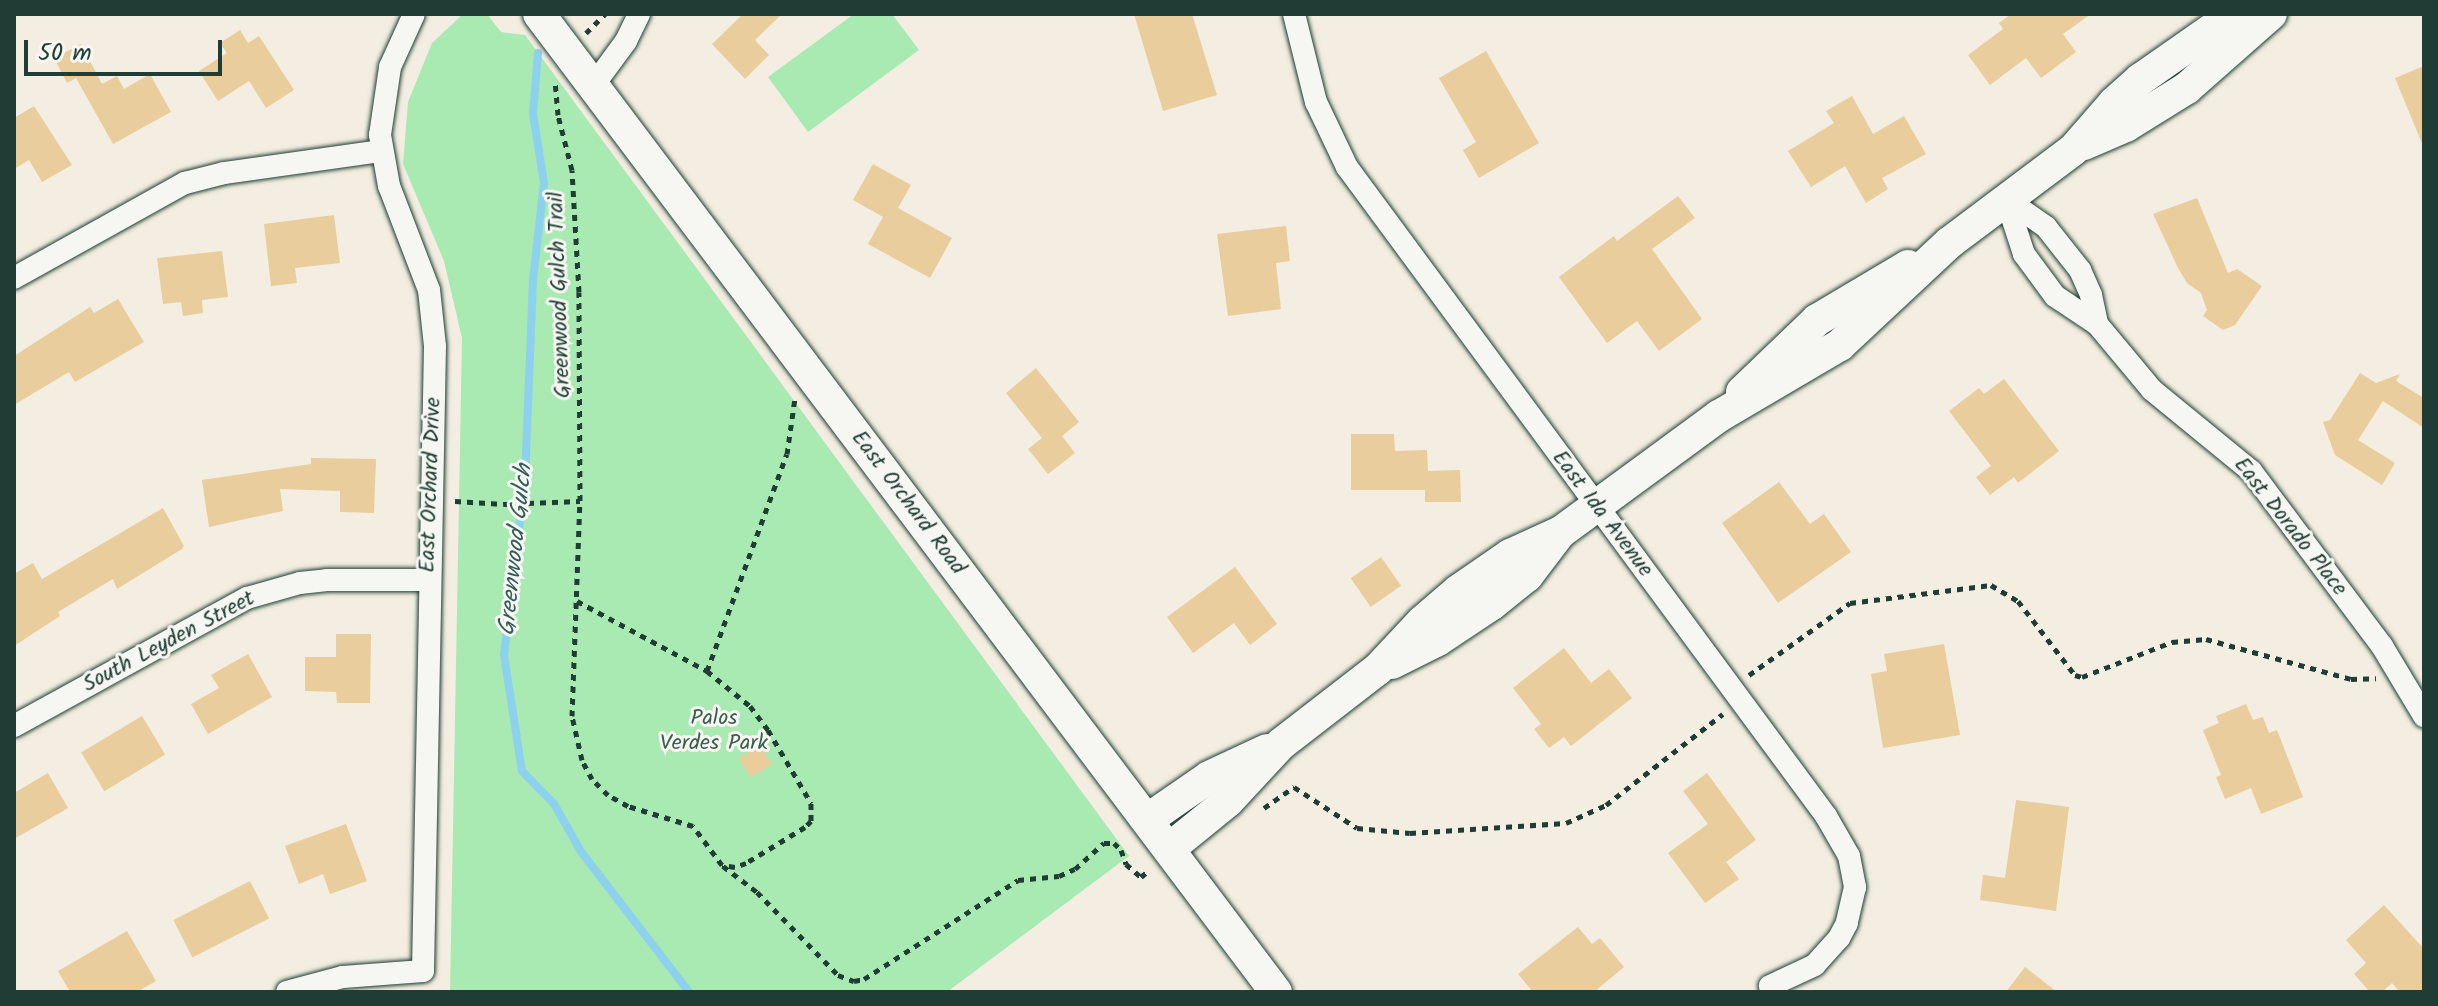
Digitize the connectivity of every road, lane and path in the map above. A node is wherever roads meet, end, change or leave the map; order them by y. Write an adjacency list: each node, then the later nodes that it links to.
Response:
1 (414, 14): 12 (street, East Orchard Drive)
2 (539, 14): 10 (street, East Orchard Road)
3 (605, 14): 8 (path)
4 (639, 14): 10 (street)
5 (1294, 14): 19 (street, East Ida Avenue)
6 (2234, 14): 11 (street)
7 (2271, 14): 11 (street)
8 (586, 33)
9 (555, 74): 18 (path, Greenwood Gulch Trail)
10 (593, 86): 16 (street, East Orchard Road)
11 (2074, 149): 13 (street)
12 (381, 151): 14 (street); 17 (street, East Orchard Drive)
13 (2006, 199): 15 (street, East Dorado Place); 15 (street, East Dorado Place); 19 (street)
14 (14, 278)
15 (2097, 324): 24 (street, East Dorado Place)
16 (808, 372): 22 (path); 28 (street, East Orchard Road)
17 (430, 499): 18 (path); 20 (street, East Orchard Drive)
18 (580, 501): 21 (path, Greenwood Gulch Trail)
19 (1596, 507): 23 (street, East Ida Avenue); 26 (street)
20 (428, 580): 25 (street, South Leyden Street); 32 (street, East Orchard Drive)
21 (577, 601): 22 (path); 30 (path, Greenwood Gulch Trail)
22 (707, 671): 30 (path)
23 (1737, 694): 24 (path); 27 (path); 31 (street, East Ida Avenue)
24 (2419, 707)
25 (14, 726)
26 (1281, 744): 28 (street); 29 (street)
27 (1257, 813)
28 (1147, 820): 29 (street, East Orchard Road)
29 (1169, 849): 30 (path, Greenwood Gulch Trail); 33 (street, East Orchard Road)
30 (722, 865)
31 (1770, 986)
32 (287, 992)
33 (1276, 992)

